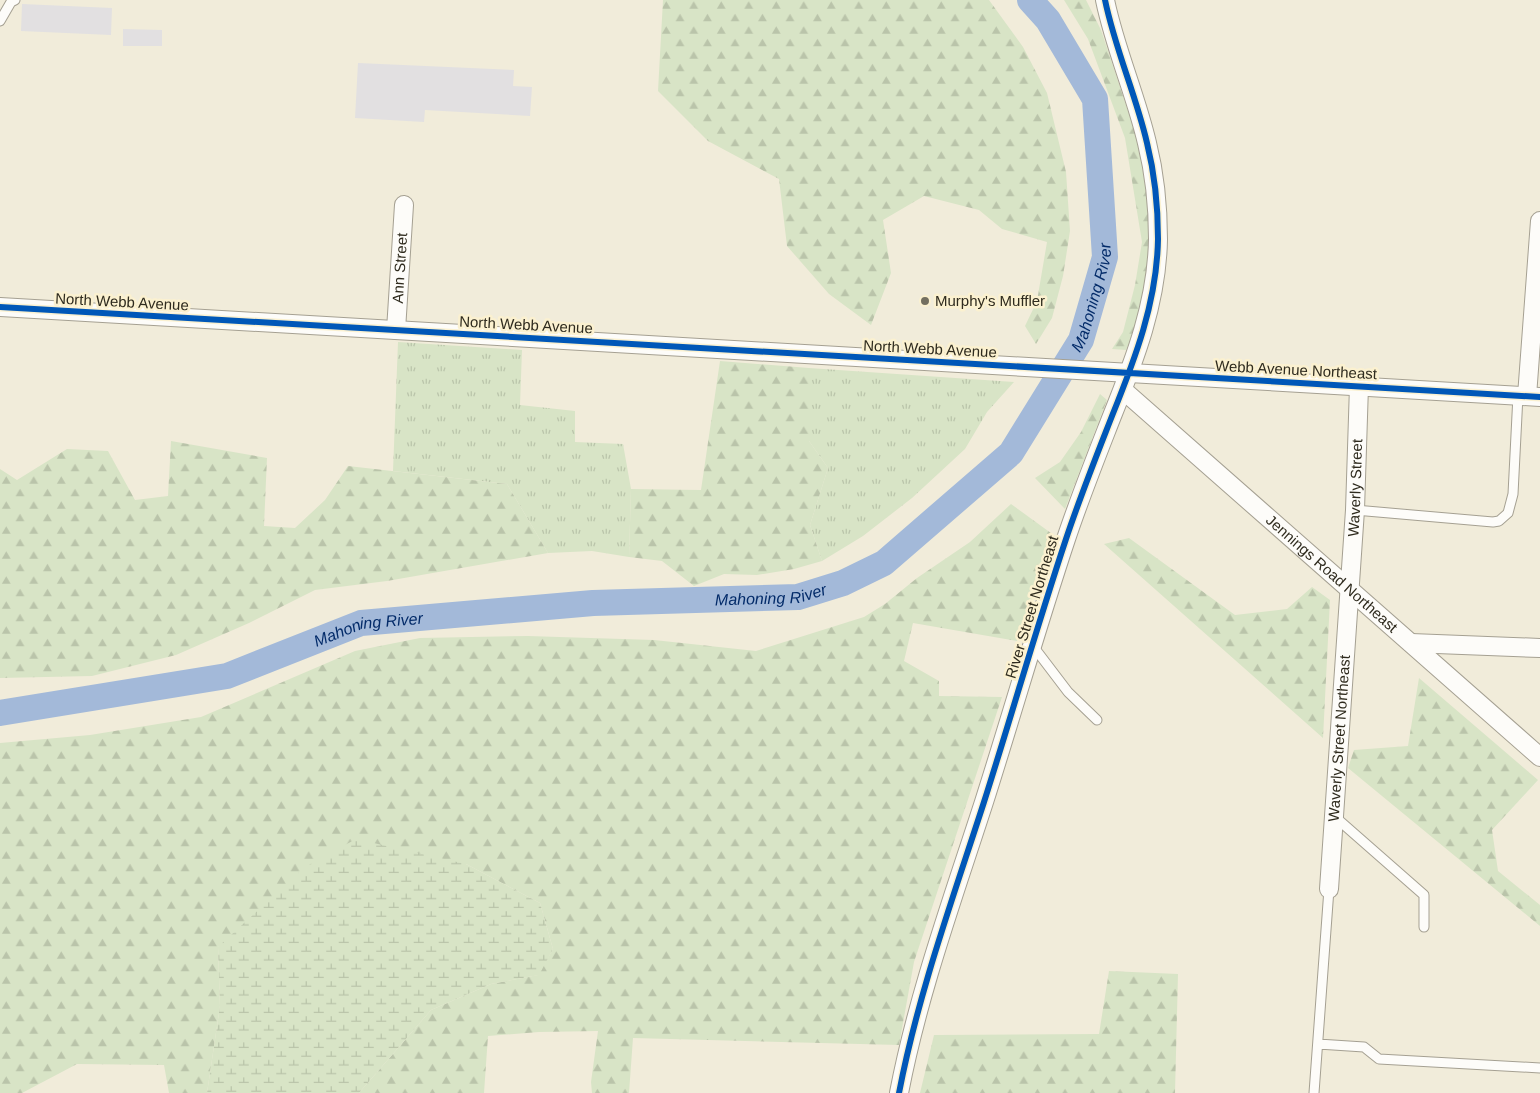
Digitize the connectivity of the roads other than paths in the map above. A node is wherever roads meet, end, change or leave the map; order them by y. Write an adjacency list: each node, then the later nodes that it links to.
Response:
1 (15, 0): 3 (lane)
2 (1105, 0): 9 (street, River Street Northeast)
3 (0, 21)
4 (404, 205): 7 (street, Ann Street)
5 (1540, 221): 12 (street)
6 (0, 307): 7 (street, North Webb Avenue)
7 (396, 330): 8 (street, North Webb Avenue)
8 (1050, 369): 9 (street, Webb Avenue Northeast)
9 (1130, 373): 10 (street, Webb Avenue Northeast); 11 (street, River Street Northeast)
10 (1359, 386): 12 (street, Webb Avenue Northeast); 13 (street, Waverly Street)
11 (1123, 390): 14 (street, Jennings Road Northeast); 16 (street, River Street Northeast)
12 (1528, 396): 13 (lane)
13 (1354, 510): 14 (street, Waverly Street)
14 (1348, 588): 15 (street, Jennings Road Northeast); 20 (street, Waverly Street Northeast)
15 (1411, 643): 17 (street); 19 (street, Jennings Road Northeast)
16 (1032, 646): 18 (lane); 25 (street, River Street Northeast)
17 (1540, 648)
18 (1097, 720)
19 (1540, 757)
20 (1334, 816): 21 (street, Waverly Street Northeast); 22 (lane)
21 (1329, 889): 23 (lane)
22 (1424, 927)
23 (1318, 1044): 24 (lane); 26 (lane)
24 (1540, 1068)
25 (898, 1093)
26 (1314, 1093)

